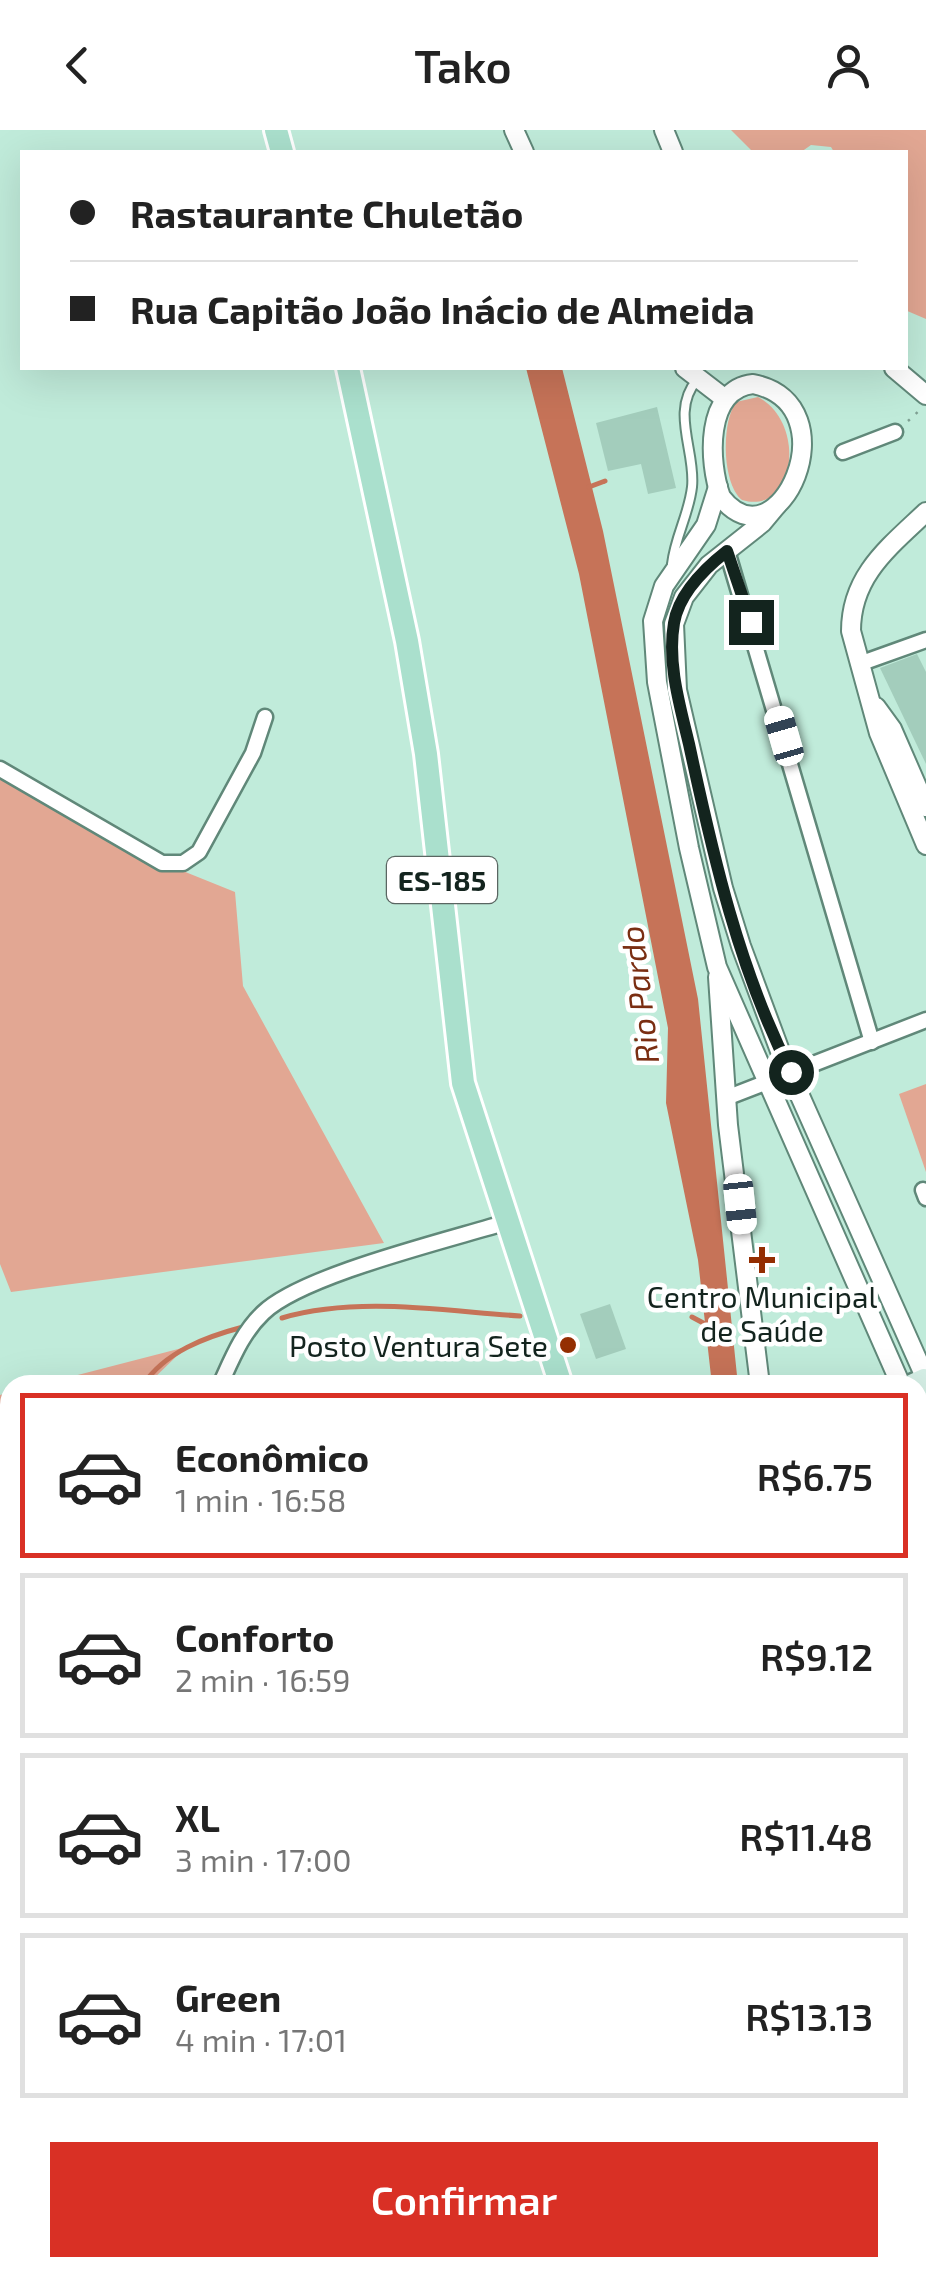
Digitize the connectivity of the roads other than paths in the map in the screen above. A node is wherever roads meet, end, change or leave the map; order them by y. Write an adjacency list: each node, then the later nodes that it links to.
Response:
1 (348, 370): 28 (main road, ES-185)
2 (742, 370): 5 (street)
3 (896, 370): 6 (street)
4 (693, 373): 7 (street); 14 (lane)
5 (753, 384): 7 (street); 11 (street)
6 (926, 396)
7 (724, 398): 10 (street)
8 (895, 432): 9 (street)
9 (843, 452)
10 (718, 487): 11 (street); 14 (street)
11 (777, 505): 13 (street)
12 (926, 512): 16 (street)
13 (727, 551): 24 (street); 25 (street)
14 (671, 575): 22 (street)
15 (926, 640): 16 (street)
16 (859, 664): 17 (street)
17 (870, 698): 20 (street); 21 (street)
18 (265, 717): 19 (street)
19 (0, 769)
20 (926, 807)
21 (926, 844)
22 (717, 967): 26 (street); 27 (street)
23 (926, 1020): 24 (street)
24 (872, 1042): 25 (street)
25 (791, 1072): 26 (street); 33 (street)
26 (770, 1082): 27 (street); 32 (street)
27 (726, 1098): 31 (street)
28 (507, 1222): 29 (street); 30 (main road, ES-185)
29 (225, 1375)
30 (558, 1375)
31 (759, 1375)
32 (897, 1375)
33 (919, 1375)

